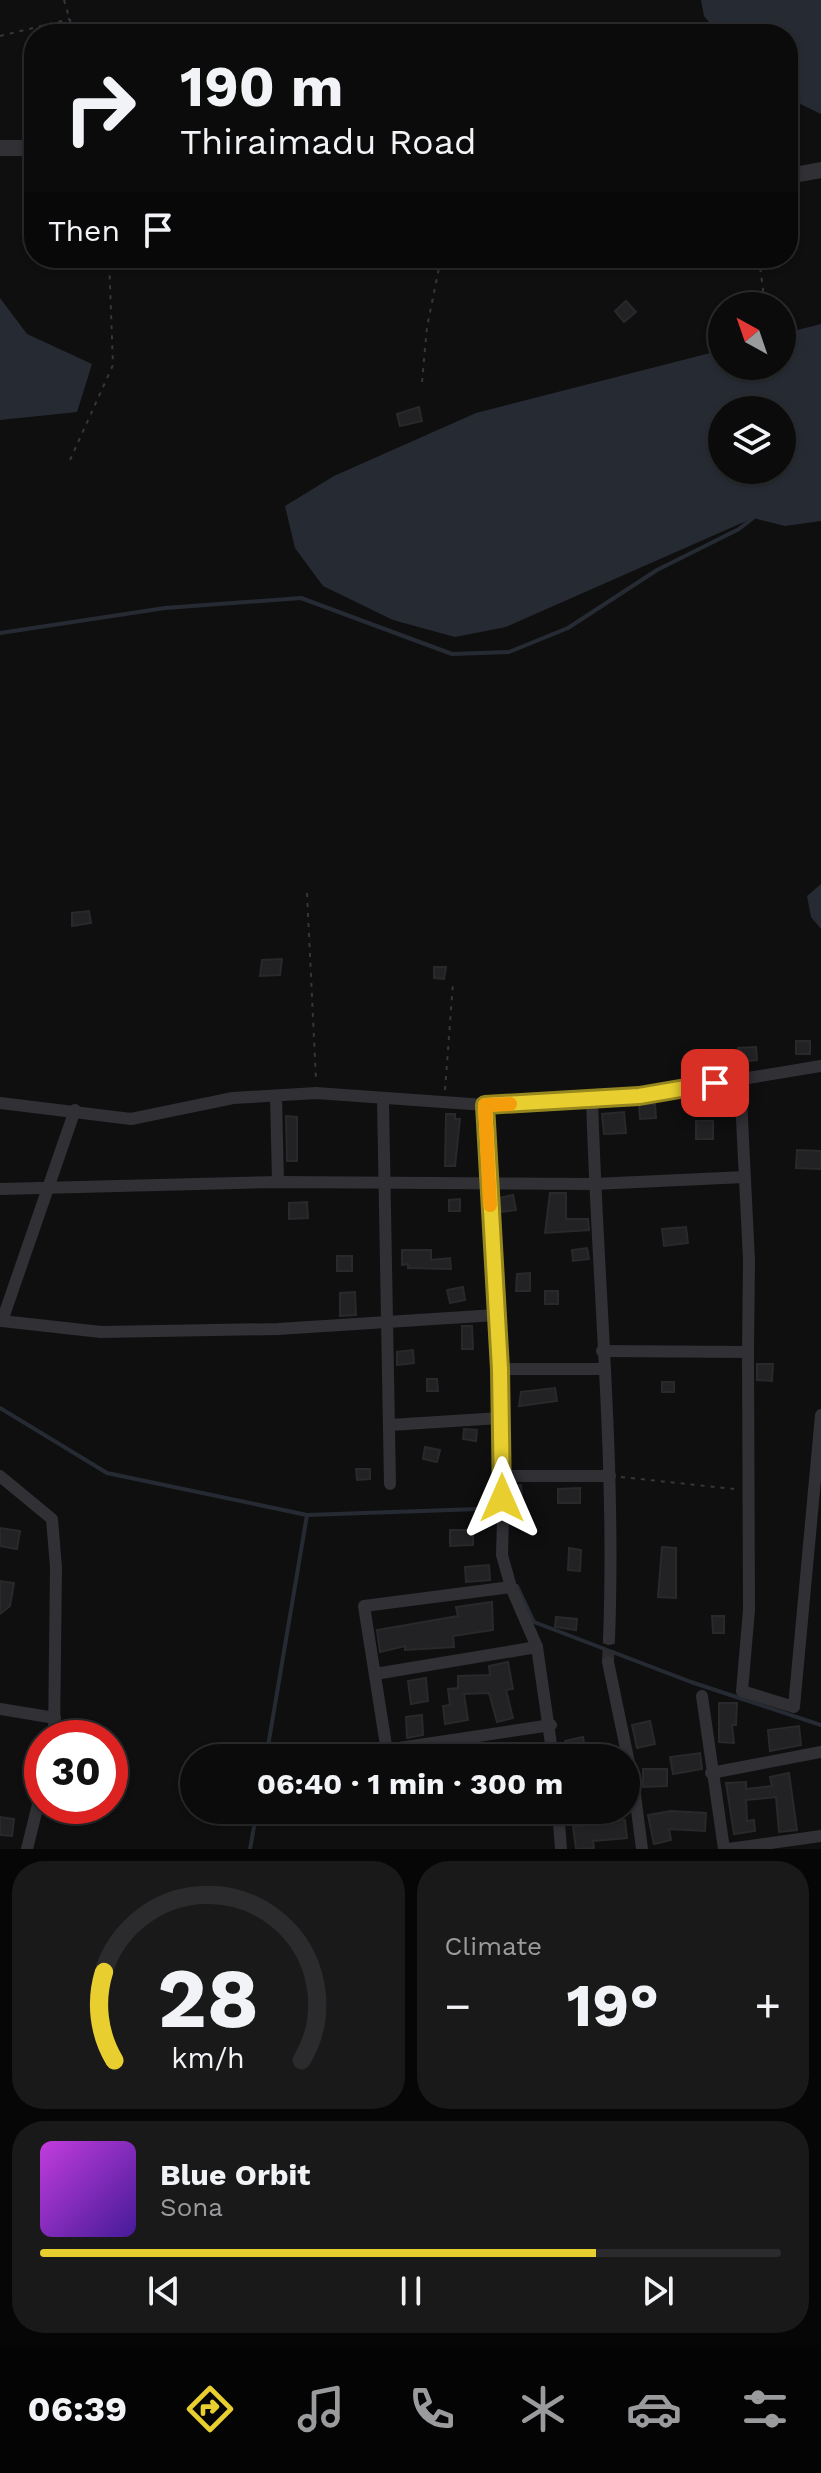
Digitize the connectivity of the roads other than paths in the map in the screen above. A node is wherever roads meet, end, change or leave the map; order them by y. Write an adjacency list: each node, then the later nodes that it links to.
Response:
1 (0, 148): 2 (street)
2 (24, 148)
3 (821, 170): 4 (street)
4 (798, 174)
5 (821, 1066): 6 (street)
6 (740, 1079): 8 (street); 13 (street)
7 (276, 1096): 9 (street); 12 (street); 14 (street)
8 (592, 1098): 11 (street); 16 (street)
9 (383, 1100): 11 (street); 15 (street)
10 (0, 1103): 12 (street)
11 (485, 1105): 17 (street)
12 (75, 1110): 19 (street)
13 (745, 1177): 16 (street); 23 (street)
14 (278, 1182): 15 (street); 19 (street)
15 (383, 1184): 17 (street); 21 (street)
16 (594, 1184): 17 (street); 22 (street)
17 (489, 1185): 20 (street)
18 (0, 1189): 19 (street)
19 (48, 1189): 21 (street)
20 (496, 1315): 21 (street); 24 (street)
21 (389, 1321): 28 (street)
22 (602, 1351): 23 (street); 25 (street)
23 (748, 1352): 29 (street)
24 (500, 1369): 25 (street); 27 (street)
25 (603, 1369): 32 (street)
26 (821, 1415): 29 (street)
27 (500, 1418): 28 (street); 31 (street)
28 (390, 1425): 33 (street)
29 (820, 1436)
30 (0, 1476): 43 (street)
31 (502, 1476): 32 (street); 34 (street)
32 (610, 1476): 37 (street)
33 (390, 1484)
34 (502, 1498)
35 (503, 1519): 36 (street)
36 (511, 1587): 38 (street); 40 (street)
37 (609, 1639)
38 (537, 1647): 40 (street); 44 (street)
39 (608, 1662): 55 (street)
40 (375, 1674): 45 (street)
41 (702, 1696): 49 (street)
42 (0, 1709): 43 (street)
43 (55, 1718)
44 (551, 1725): 46 (street); 47 (street)
45 (386, 1744)
46 (444, 1744)
47 (552, 1744)
48 (821, 1752): 49 (street)
49 (711, 1773): 56 (street)
50 (33, 1824): 53 (street)
51 (559, 1824): 54 (street)
52 (821, 1836): 56 (street)
53 (27, 1849)
54 (561, 1849)
55 (642, 1849)
56 (726, 1849)

